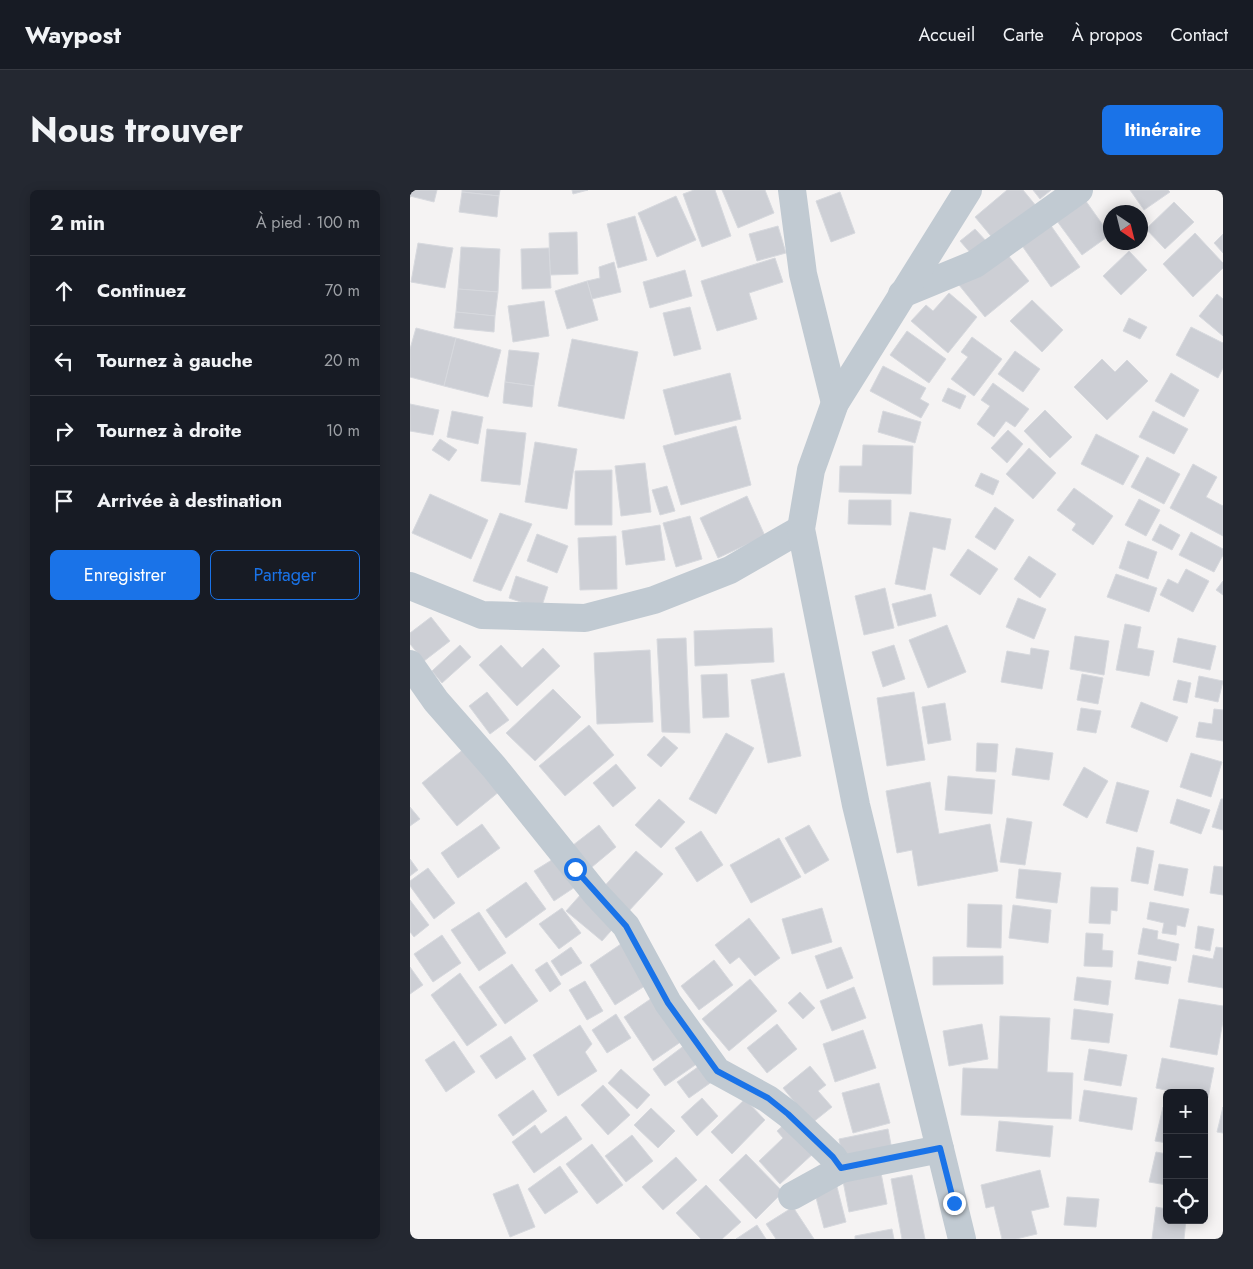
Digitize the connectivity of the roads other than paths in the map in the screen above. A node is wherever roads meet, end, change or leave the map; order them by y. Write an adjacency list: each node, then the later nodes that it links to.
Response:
1 (792, 190): 5 (street)
2 (968, 190): 4 (street)
3 (1079, 190): 4 (street)
4 (902, 294): 5 (street)
5 (835, 403): 6 (street)
6 (801, 529): 7 (street); 9 (street)
7 (410, 586)
8 (410, 664): 10 (street)
9 (940, 1148): 10 (street); 12 (street)
10 (841, 1168): 11 (street)
11 (792, 1196)
12 (962, 1239)

